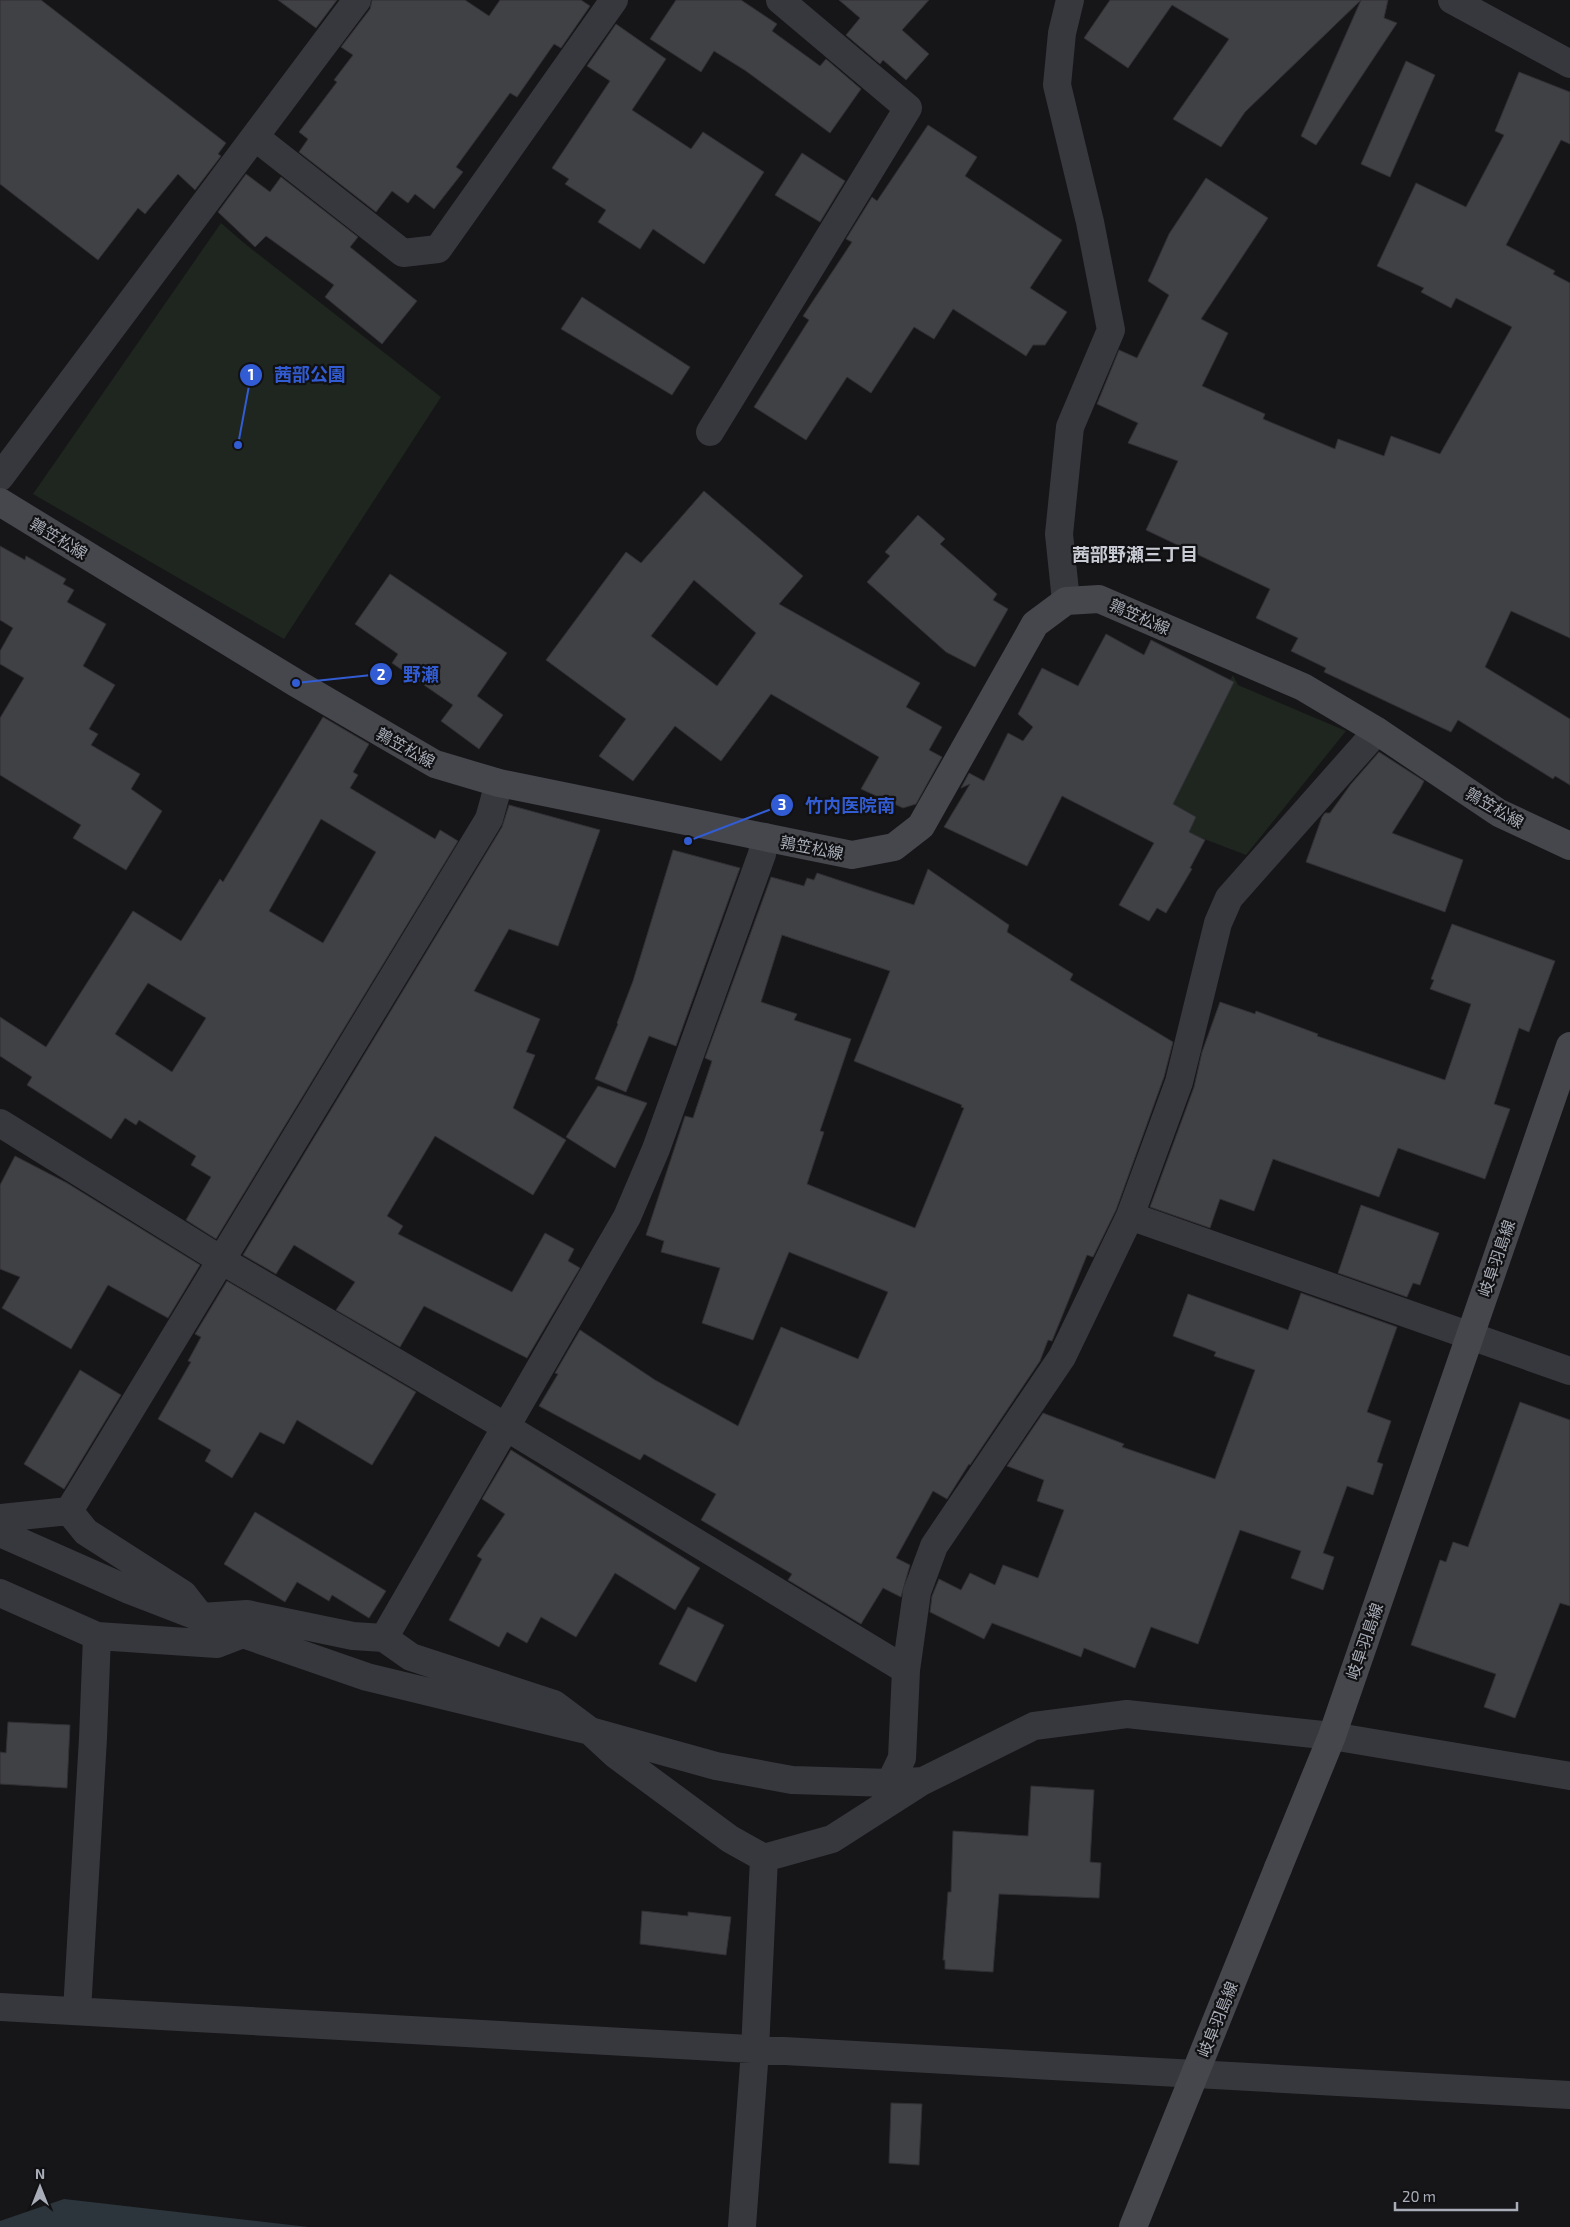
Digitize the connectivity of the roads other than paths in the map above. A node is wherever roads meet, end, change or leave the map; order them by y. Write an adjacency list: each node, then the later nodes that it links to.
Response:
1 (357, 0): 7 (street)
2 (614, 0): 7 (street)
3 (780, 0): 8 (street)
4 (1070, 0): 11 (street)
5 (1452, 0): 6 (street)
6 (1570, 64)
7 (255, 137): 9 (street)
8 (710, 432)
9 (0, 477)
10 (0, 502): 13 (main road, 鶉笠松線)
11 (1066, 601): 12 (main road, 鶉笠松線); 14 (main road, 鶉笠松線)
12 (1377, 731): 15 (main road, 鶉笠松線); 18 (street)
13 (499, 783): 14 (main road, 鶉笠松線); 19 (street)
14 (765, 837): 22 (street)
15 (1570, 846)
16 (1570, 1046): 20 (main road, 岐阜羽島線)
17 (0, 1122): 19 (street)
18 (1130, 1216): 20 (street); 31 (street)
19 (221, 1260): 22 (street); 23 (street)
20 (1469, 1334): 21 (street); 33 (main road, 岐阜羽島線)
21 (1570, 1371)
22 (506, 1427): 30 (street); 31 (street)
23 (69, 1511): 24 (street); 27 (street)
24 (0, 1518)
25 (0, 1534): 27 (street)
26 (0, 1593): 29 (street)
27 (201, 1617): 28 (street); 30 (street)
28 (243, 1634): 29 (street); 32 (street)
29 (97, 1636): 39 (street)
30 (384, 1638): 32 (street)
31 (906, 1670): 36 (street)
32 (590, 1731): 36 (street); 37 (street)
33 (1332, 1736): 34 (street); 35 (street); 43 (main road, 岐阜羽島線, bridge)
34 (1570, 1776)
35 (923, 1781): 36 (street); 37 (street)
36 (890, 1783)
37 (764, 1858): 40 (street)
38 (0, 2007): 39 (street)
39 (77, 2011): 40 (street)
40 (755, 2050): 41 (street); 42 (street)
41 (1570, 2094)
42 (742, 2226)
43 (1132, 2227)

